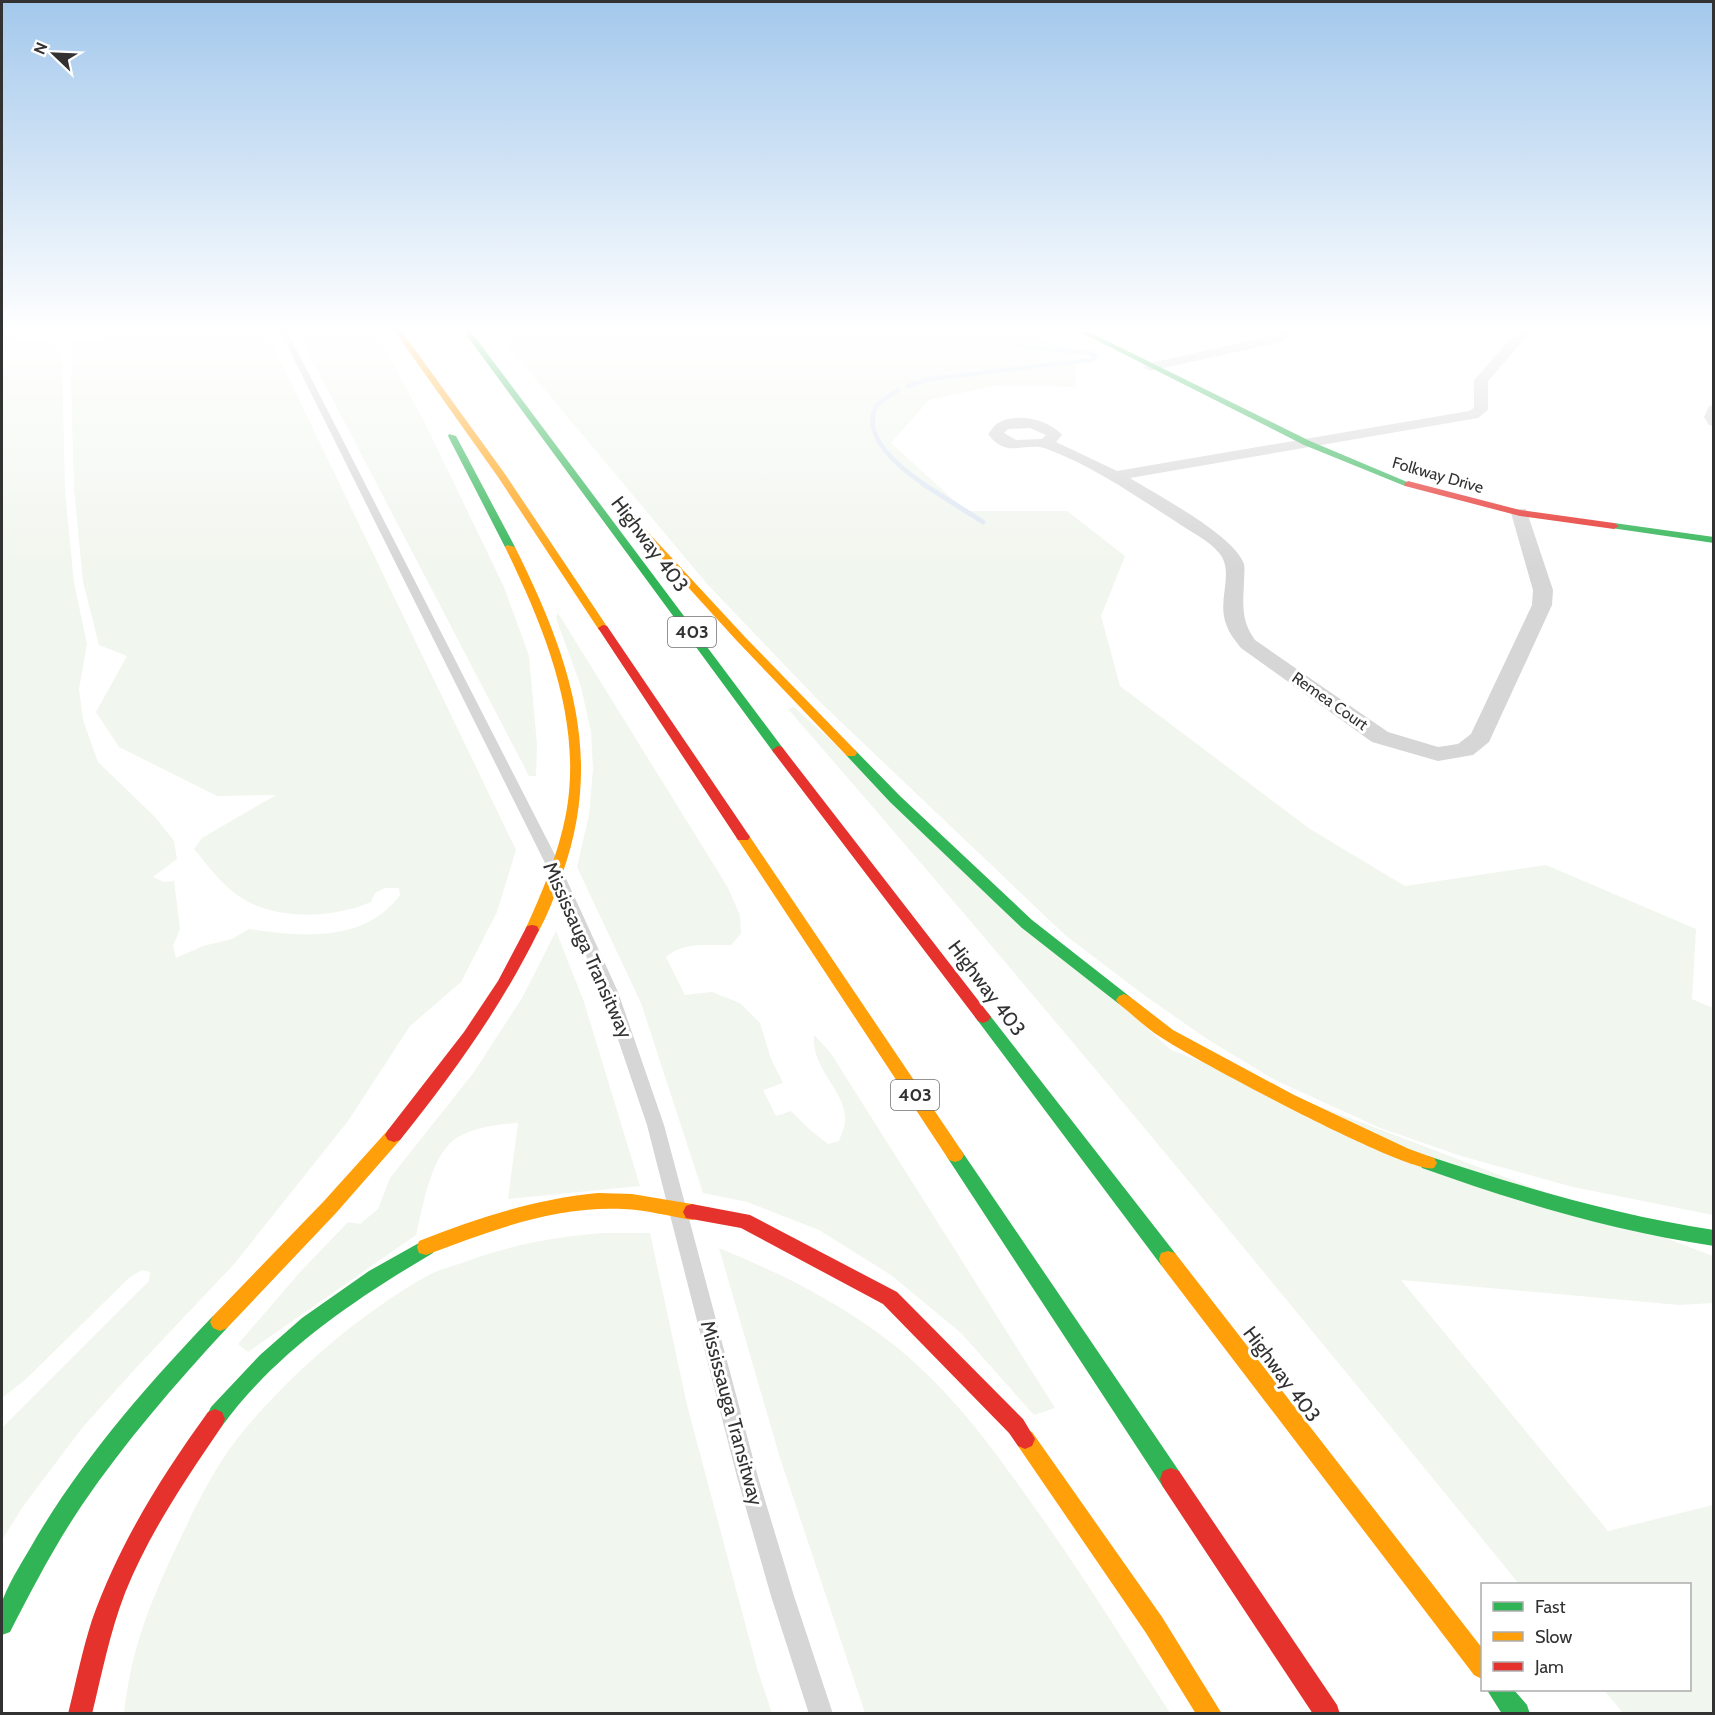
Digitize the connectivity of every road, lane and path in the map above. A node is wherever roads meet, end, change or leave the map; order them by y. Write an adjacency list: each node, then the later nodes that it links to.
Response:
1 (322, 409): 20 (lane, Mississauga Transitway)
2 (438, 409): 16 (main road)
3 (453, 409): 22 (main road, 403)
4 (525, 409): 10 (main road, Highway 403 / 403)
5 (1236, 409): 8 (main road, Folkway Drive)
6 (1481, 409): 8 (street)
7 (1047, 443): 9 (street, Remea Court)
8 (1306, 443): 9 (street); 13 (main road, Folkway Drive)
9 (1115, 476): 13 (street, Remea Court)
10 (583, 486): 11 (main road); 17 (main road, Highway 403 / 403)
11 (608, 494)
12 (623, 511): 15 (main road)
13 (1520, 513): 14 (main road, Folkway Drive)
14 (1713, 540)
15 (1713, 1238)
16 (2, 1624)
17 (1481, 1666)
18 (1502, 1691): 23 (main road)
19 (80, 1713): 21 (main road)
20 (821, 1713)
21 (1210, 1713)
22 (1328, 1713)
23 (1518, 1713)

